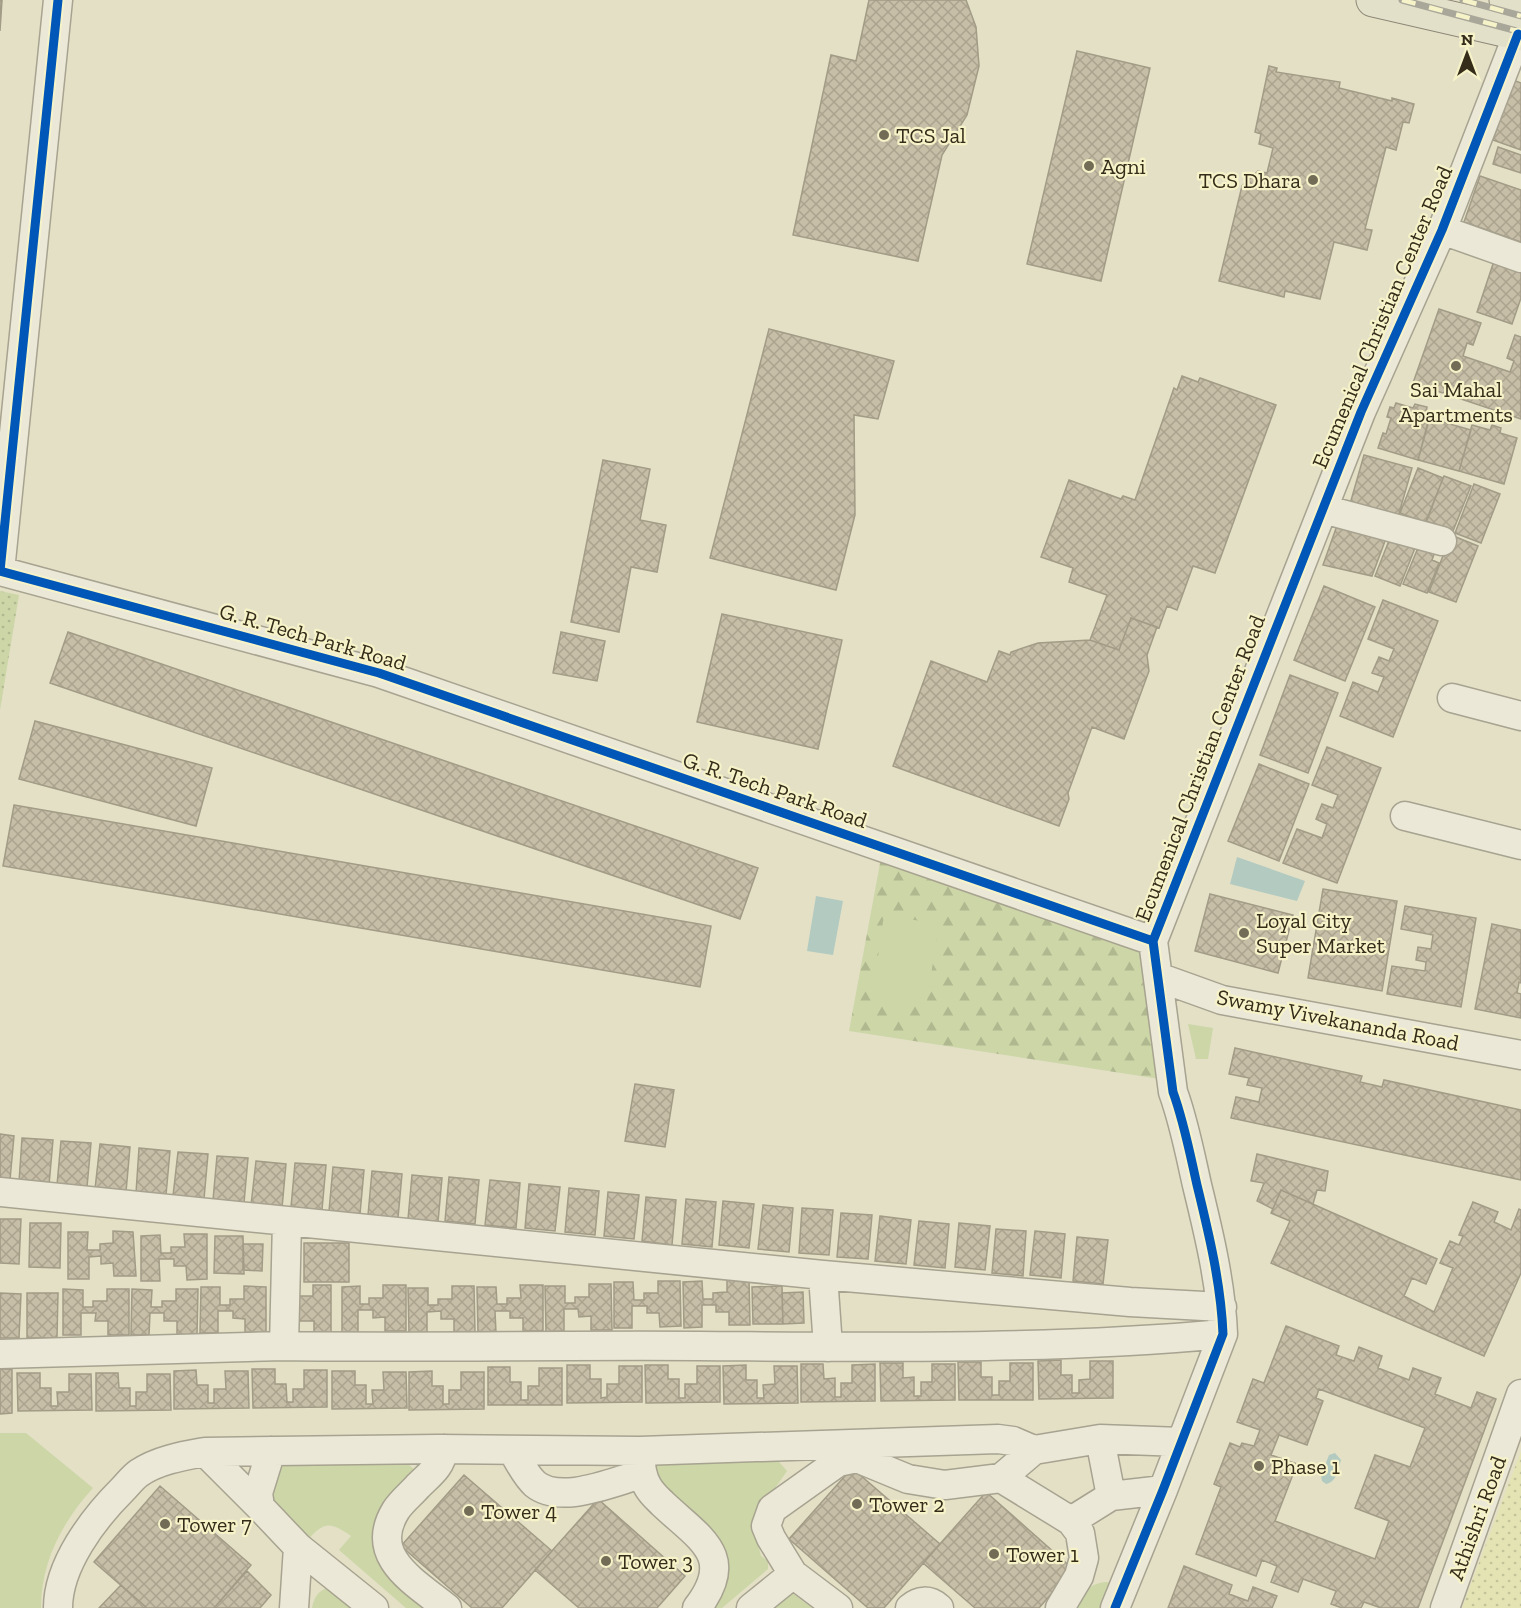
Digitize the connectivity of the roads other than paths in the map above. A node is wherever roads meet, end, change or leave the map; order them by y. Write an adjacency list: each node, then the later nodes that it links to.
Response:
1 (58, 0): 13 (street, G. R. Tech Park Road)
2 (1373, 0): 4 (main road)
3 (1506, 0): 4 (main road)
4 (1520, 24): 5 (street, Ecumenical Christian Center Road)
5 (1442, 230): 6 (street); 7 (street, Ecumenical Christian Center Road)
6 (1521, 258)
7 (1323, 509): 8 (street); 13 (street, Ecumenical Christian Center Road)
8 (1442, 541)
9 (1452, 698): 10 (street)
10 (1521, 716)
11 (1406, 816): 12 (street)
12 (1521, 845)
13 (1154, 941): 14 (street, Ecumenical Christian Center Road)
14 (1158, 977): 15 (street, Swamy Vivekananda Road); 19 (street, Ecumenical Christian Center Road)
15 (1521, 1055)
16 (0, 1192): 17 (street)
17 (287, 1221): 18 (street); 20 (street)
18 (823, 1275): 19 (street); 21 (street)
19 (1222, 1321): 21 (street); 25 (street)
20 (284, 1346): 21 (street); 22 (street)
21 (828, 1347)
22 (0, 1353)
23 (1521, 1394): 50 (street, Athishri Road)
24 (1100, 1439): 25 (street); 28 (street); 34 (street)
25 (1181, 1442): 33 (street)
26 (444, 1449): 27 (street); 29 (street); 42 (street)
27 (512, 1450): 31 (street); 31 (street)
28 (1034, 1450): 31 (street); 32 (street)
29 (271, 1451): 30 (street); 35 (street)
30 (205, 1452): 35 (street); 39 (street)
31 (641, 1463): 43 (street)
32 (1001, 1478): 36 (street); 38 (street)
33 (1163, 1490): 34 (street); 49 (street)
34 (1111, 1497): 36 (street)
35 (260, 1507): 37 (street)
36 (1071, 1521): 48 (street)
37 (298, 1547): 40 (street); 41 (street)
38 (793, 1574): 44 (street); 45 (street)
39 (58, 1608)
40 (294, 1608)
41 (374, 1608)
42 (447, 1608)
43 (697, 1608)
44 (751, 1608)
45 (838, 1608)
46 (910, 1608): 47 (street)
47 (939, 1608)
48 (1060, 1608)
49 (1115, 1608)
50 (1445, 1608)

